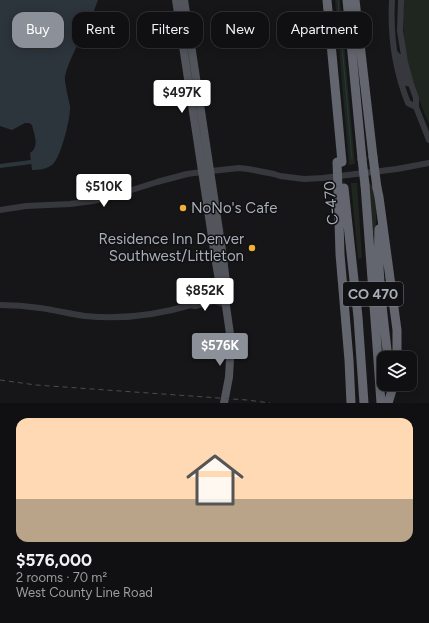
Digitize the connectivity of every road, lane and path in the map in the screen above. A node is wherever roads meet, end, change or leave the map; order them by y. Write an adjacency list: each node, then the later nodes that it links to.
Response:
1 (176, 0): 13 (main road)
2 (184, 0): 13 (main road)
3 (327, 0): 14 (highway, C-470 / CO 470)
4 (347, 0): 29 (highway, CO 470, bridge)
5 (355, 0): 15 (highway, bridge)
6 (392, 0): 8 (street)
7 (401, 0): 9 (street)
8 (394, 52): 9 (street); 10 (street)
9 (411, 84): 10 (street)
10 (416, 107): 11 (street)
11 (429, 140)
12 (429, 163): 13 (street)
13 (206, 172): 16 (street); 17 (main road); 18 (main road)
14 (341, 188): 27 (highway); 28 (highway, C-470 / CO 470)
15 (377, 188): 22 (highway); 23 (highway)
16 (0, 210)
17 (219, 280): 18 (main road); 19 (street)
18 (224, 292): 21 (main road)
19 (192, 304): 20 (street); 21 (street)
20 (0, 305)
21 (226, 305): 26 (main road)
22 (387, 351)
23 (398, 351)
24 (391, 391): 30 (highway, bridge)
25 (392, 391): 31 (highway)
26 (224, 403)
27 (351, 403)
28 (364, 403)
29 (381, 403)
30 (388, 403)
31 (392, 403)

